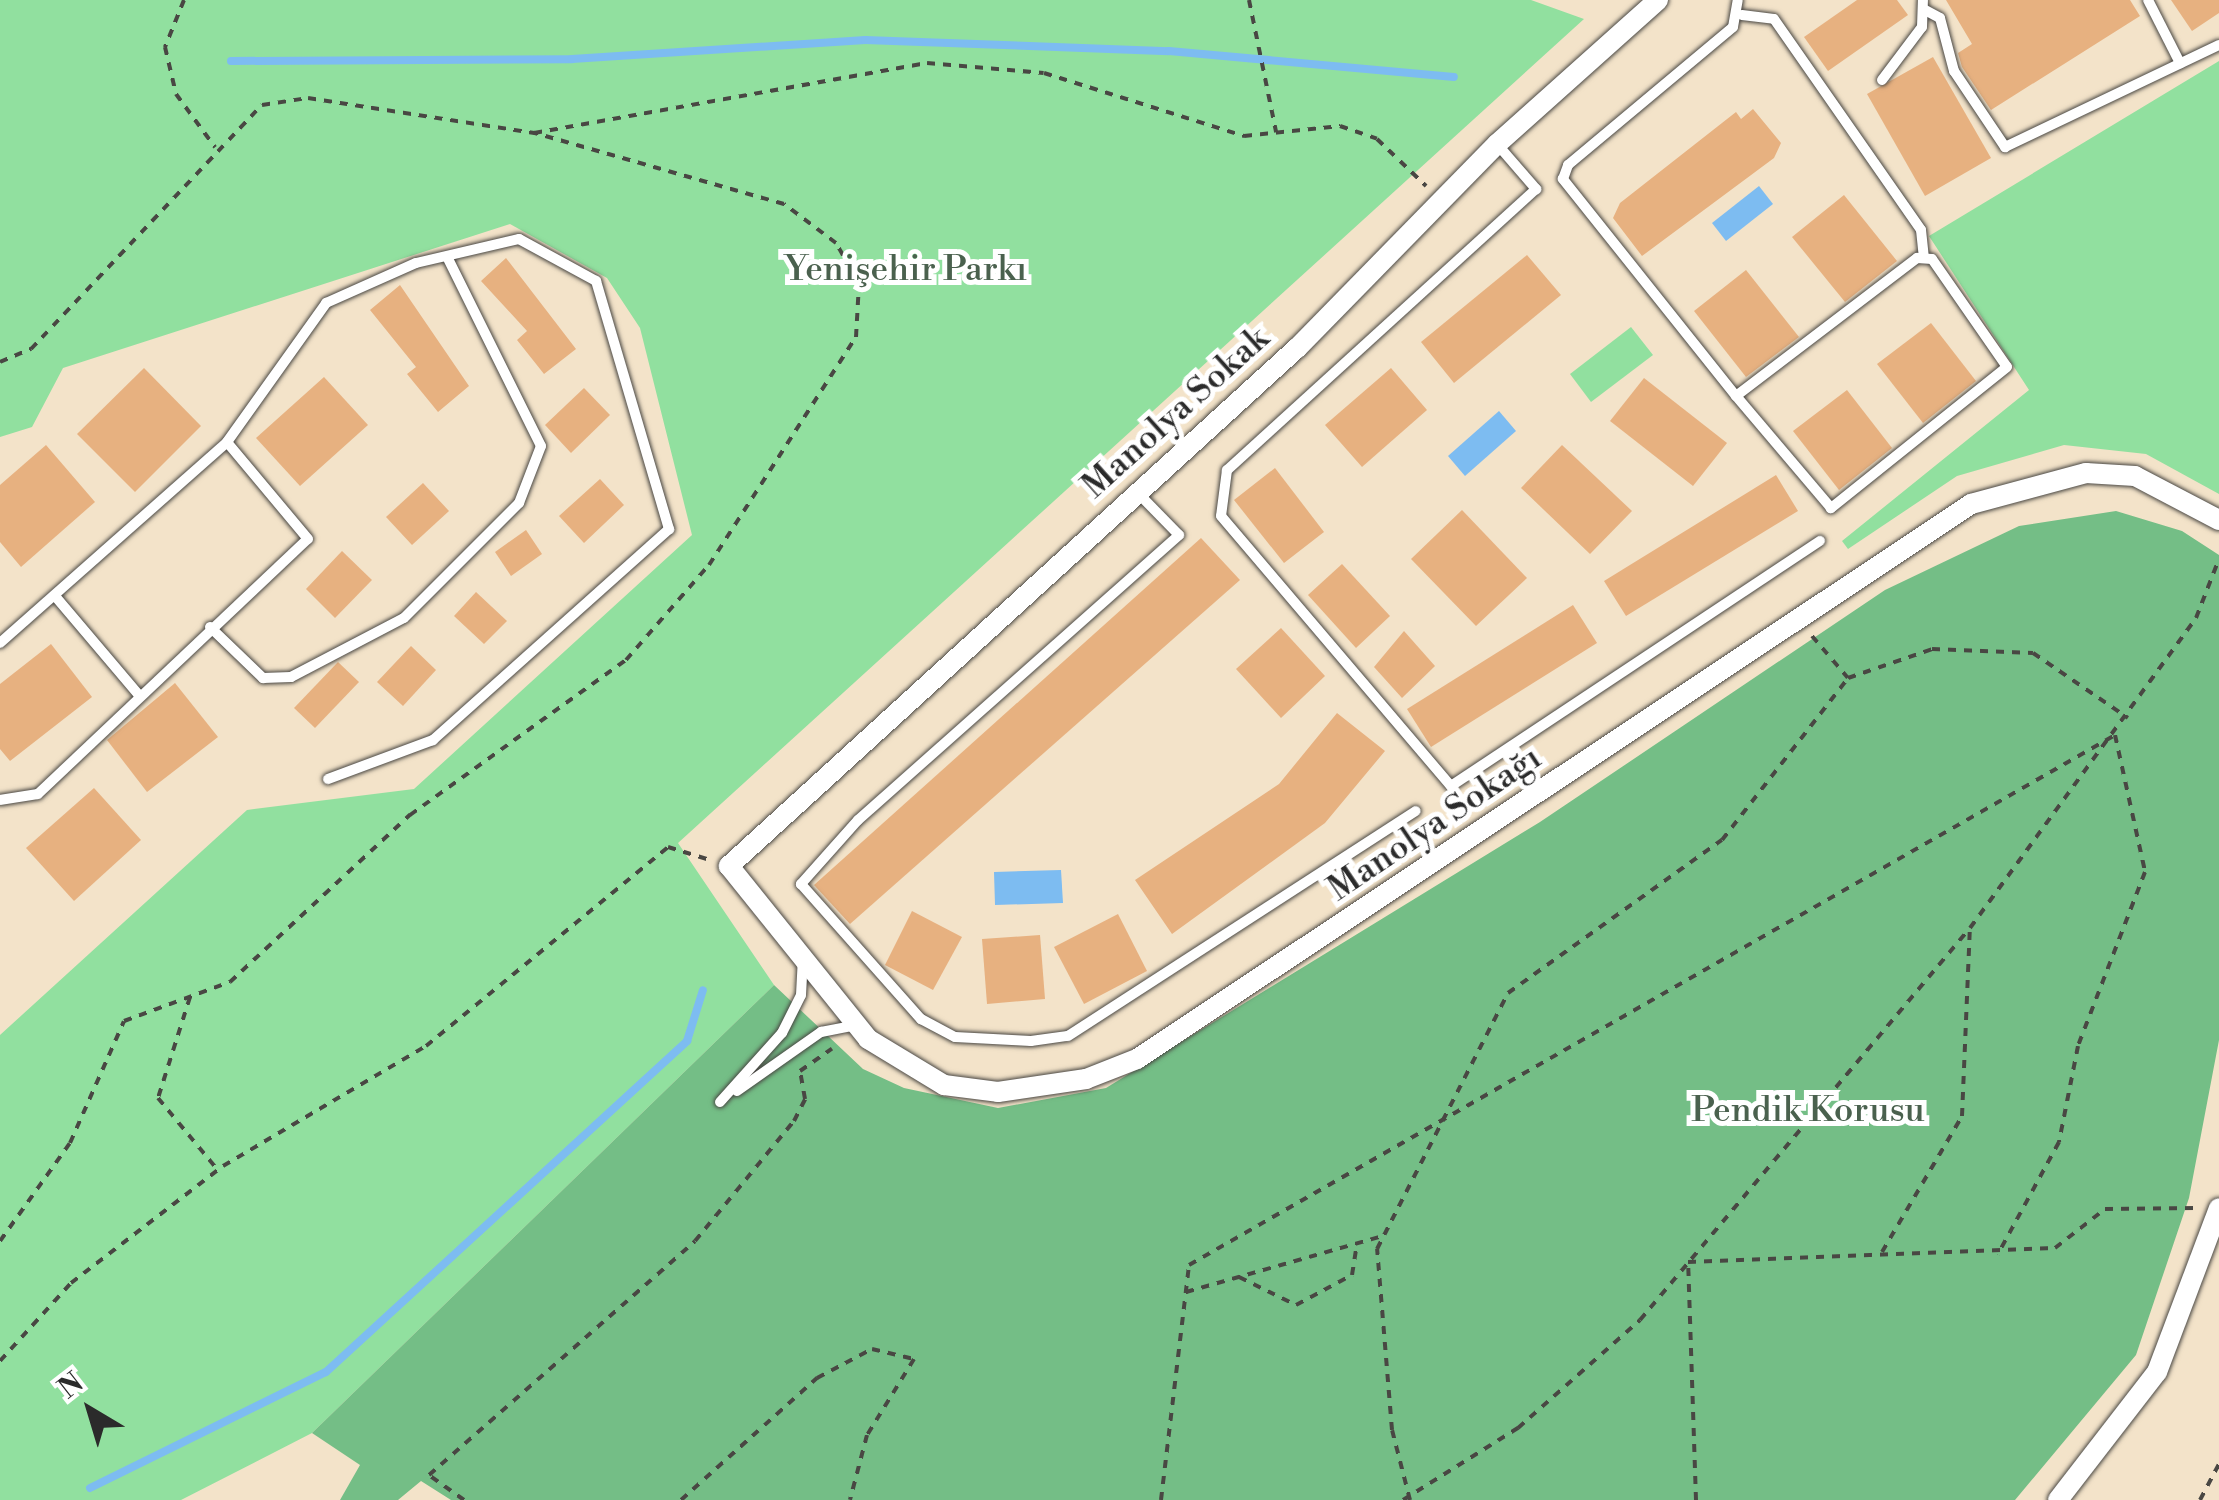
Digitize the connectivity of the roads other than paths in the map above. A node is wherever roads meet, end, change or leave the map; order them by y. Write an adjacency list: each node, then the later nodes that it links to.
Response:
1 (1658, 0): 9 (street, Manolya Sokak)
2 (1738, 0): 5 (lane)
3 (2148, 0): 7 (lane)
4 (1924, 5): 7 (lane); 8 (lane)
5 (1742, 15): 10 (lane); 12 (lane)
6 (2219, 45): 7 (lane)
7 (2180, 63)
8 (1882, 80)
9 (1497, 144): 14 (street, Manolya Sokak); 16 (lane)
10 (1924, 258): 12 (lane); 12 (lane)
11 (448, 259): 13 (lane); 18 (lane); 21 (lane)
12 (1736, 396)
13 (227, 442): 17 (lane); 18 (lane)
14 (1136, 491): 23 (lane); 24 (street, Manolya Sokak)
15 (2219, 520): 26 (street, Manolya Sokağı)
16 (1820, 541)
17 (55, 596): 19 (lane); 20 (lane)
18 (210, 627): 20 (lane)
19 (0, 643)
20 (140, 695): 22 (lane)
21 (328, 779)
22 (0, 800)
23 (1416, 811)
24 (729, 866): 25 (street, Manolya Sokağı)
25 (803, 958): 26 (street, Manolya Sokağı); 26 (lane)
26 (856, 1025)
27 (2210, 1208): 28 (street)
28 (2058, 1500)

